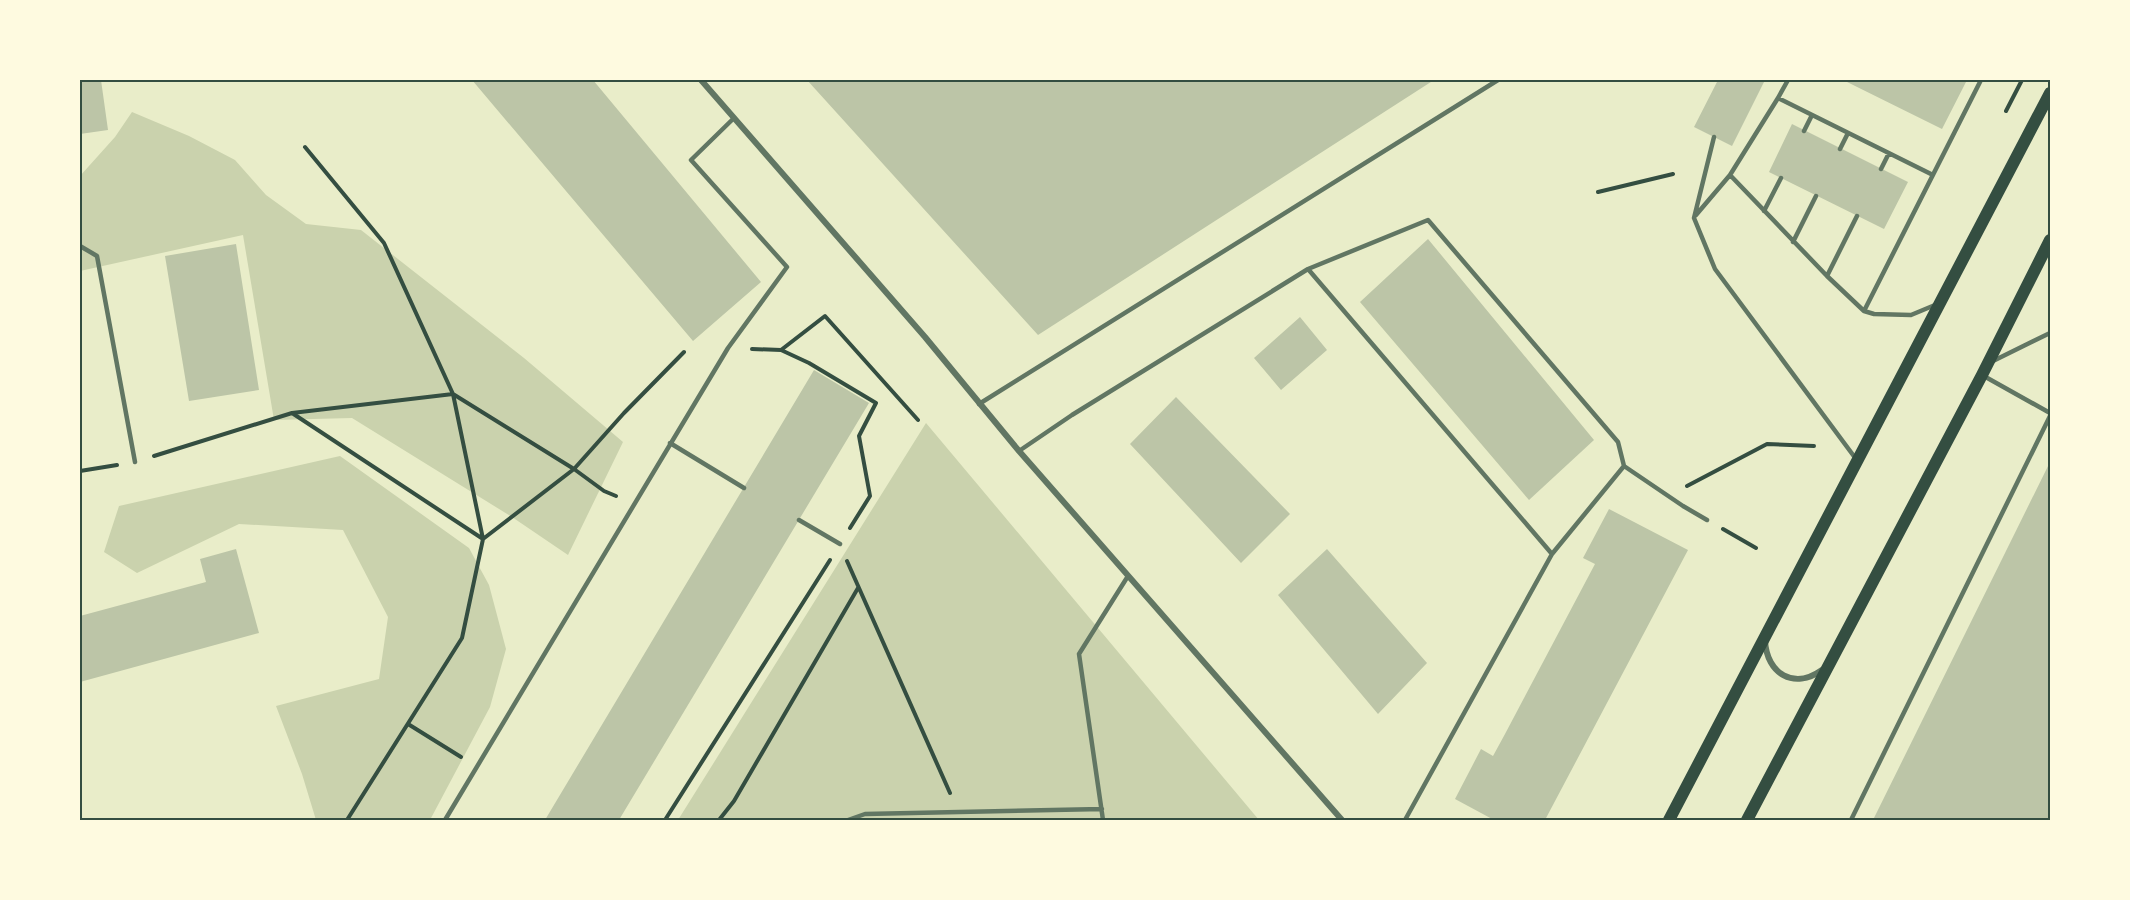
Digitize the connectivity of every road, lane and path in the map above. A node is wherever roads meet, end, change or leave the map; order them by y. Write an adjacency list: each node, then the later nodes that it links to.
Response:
1 (701, 80): 10 (street)
2 (1498, 80): 39 (lane)
3 (1788, 80): 7 (lane)
4 (1981, 80): 19 (lane)
5 (2022, 80): 8 (path)
6 (2050, 93): 32 (main road)
7 (1778, 98): 9 (lane); 20 (lane)
8 (2006, 111)
9 (1812, 115): 11 (lane); 12 (lane)
10 (734, 118): 39 (street); 43 (lane)
11 (1804, 131)
12 (1848, 133): 15 (lane); 16 (lane)
13 (1714, 137): 26 (lane)
14 (305, 147): 38 (path)
15 (1840, 149)
16 (1888, 153): 17 (lane); 19 (lane)
17 (1881, 169)
18 (1673, 174): 22 (path)
19 (1933, 175): 33 (lane)
20 (1730, 176): 24 (lane); 26 (lane)
21 (1781, 178): 24 (lane)
22 (1598, 192)
23 (1816, 196): 28 (lane)
24 (1764, 211): 28 (lane)
25 (1857, 216): 31 (lane)
26 (1694, 218): 46 (lane)
27 (2050, 240): 36 (main road)
28 (1793, 242): 31 (lane)
29 (80, 246): 47 (lane)
30 (1308, 268): 45 (lane); 48 (lane); 59 (lane)
31 (1827, 276): 33 (lane)
32 (1941, 303): 33 (lane); 46 (main road)
33 (1864, 311)
34 (2050, 333): 36 (lane)
35 (684, 352): 49 (path)
36 (1988, 363): 37 (main road)
37 (1982, 375): 41 (lane); 63 (main road)
38 (453, 394): 40 (path); 49 (path); 56 (path)
39 (979, 404): 45 (street)
40 (292, 413): 47 (path); 56 (path)
41 (2050, 415): 78 (lane)
42 (918, 420): 57 (path)
43 (670, 443): 51 (lane); 69 (lane)
44 (1814, 446): 53 (path)
45 (1019, 451): 60 (street)
46 (1857, 461): 62 (main road)
47 (135, 462): 50 (path)
48 (1624, 466): 53 (lane); 59 (lane)
49 (574, 469): 52 (path); 56 (path)
50 (80, 471)
51 (744, 488)
52 (604, 490)
53 (1668, 496): 55 (lane)
54 (799, 520): 57 (lane)
55 (1707, 520): 58 (path)
56 (483, 539): 64 (path)
57 (840, 544): 61 (path); 70 (path)
58 (1756, 548)
59 (1552, 554): 75 (lane)
60 (1128, 576): 66 (lane); 74 (street)
61 (859, 588): 67 (path); 71 (path)
62 (1769, 629): 63 (street); 76 (main road)
63 (1830, 661): 77 (main road)
64 (408, 724): 65 (path); 68 (path)
65 (466, 760)
66 (1102, 809): 67 (lane); 73 (lane)
67 (958, 812): 72 (lane)
68 (347, 820)
69 (445, 820)
70 (665, 820)
71 (719, 820)
72 (848, 820)
73 (1103, 820)
74 (1342, 820)
75 (1405, 820)
76 (1669, 820)
77 (1747, 820)
78 (1851, 820)

